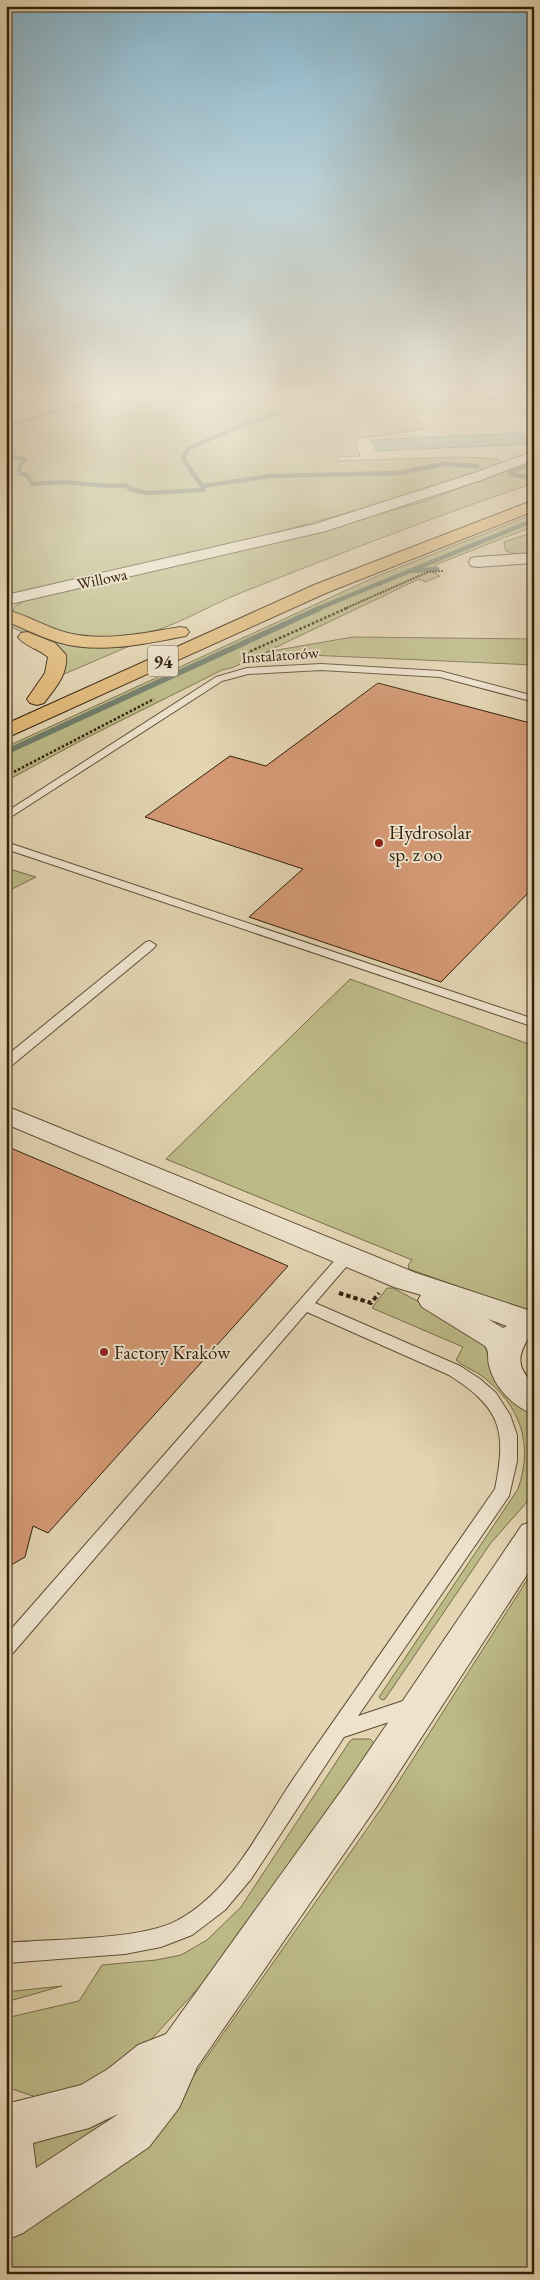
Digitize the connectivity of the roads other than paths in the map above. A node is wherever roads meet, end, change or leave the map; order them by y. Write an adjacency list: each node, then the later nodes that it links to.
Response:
1 (405, 500): 6 (street, Willowa)
2 (511, 500): 7 (highway)
3 (534, 505): 17 (highway, 94)
4 (534, 558): 5 (street)
5 (478, 562)
6 (6, 600)
7 (234, 610)
8 (6, 615): 11 (highway)
9 (198, 625): 11 (highway, 94)
10 (6, 629): 14 (highway)
11 (180, 632): 12 (highway, 94)
12 (119, 660)
13 (79, 679): 14 (highway)
14 (37, 699): 16 (highway)
15 (534, 699): 18 (lane, Instalatorów)
16 (6, 714)
17 (6, 732)
18 (6, 817)
19 (6, 844): 21 (lane)
20 (150, 945): 22 (lane)
21 (534, 1023)
22 (6, 1063)
23 (6, 1114): 24 (street)
24 (348, 1255): 25 (street); 26 (lane)
25 (394, 1285): 27 (street); 28 (street)
26 (306, 1305): 31 (lane); 33 (lane)
27 (533, 1322): 28 (street)
28 (505, 1350): 29 (street)
29 (534, 1402)
30 (534, 1535): 32 (street)
31 (6, 1648)
32 (425, 1701): 33 (lane); 35 (street)
33 (340, 1730): 34 (lane)
34 (6, 1953)
35 (181, 2050): 36 (street); 38 (street)
36 (6, 2127): 37 (street)
37 (6, 2208)
38 (6, 2216)

